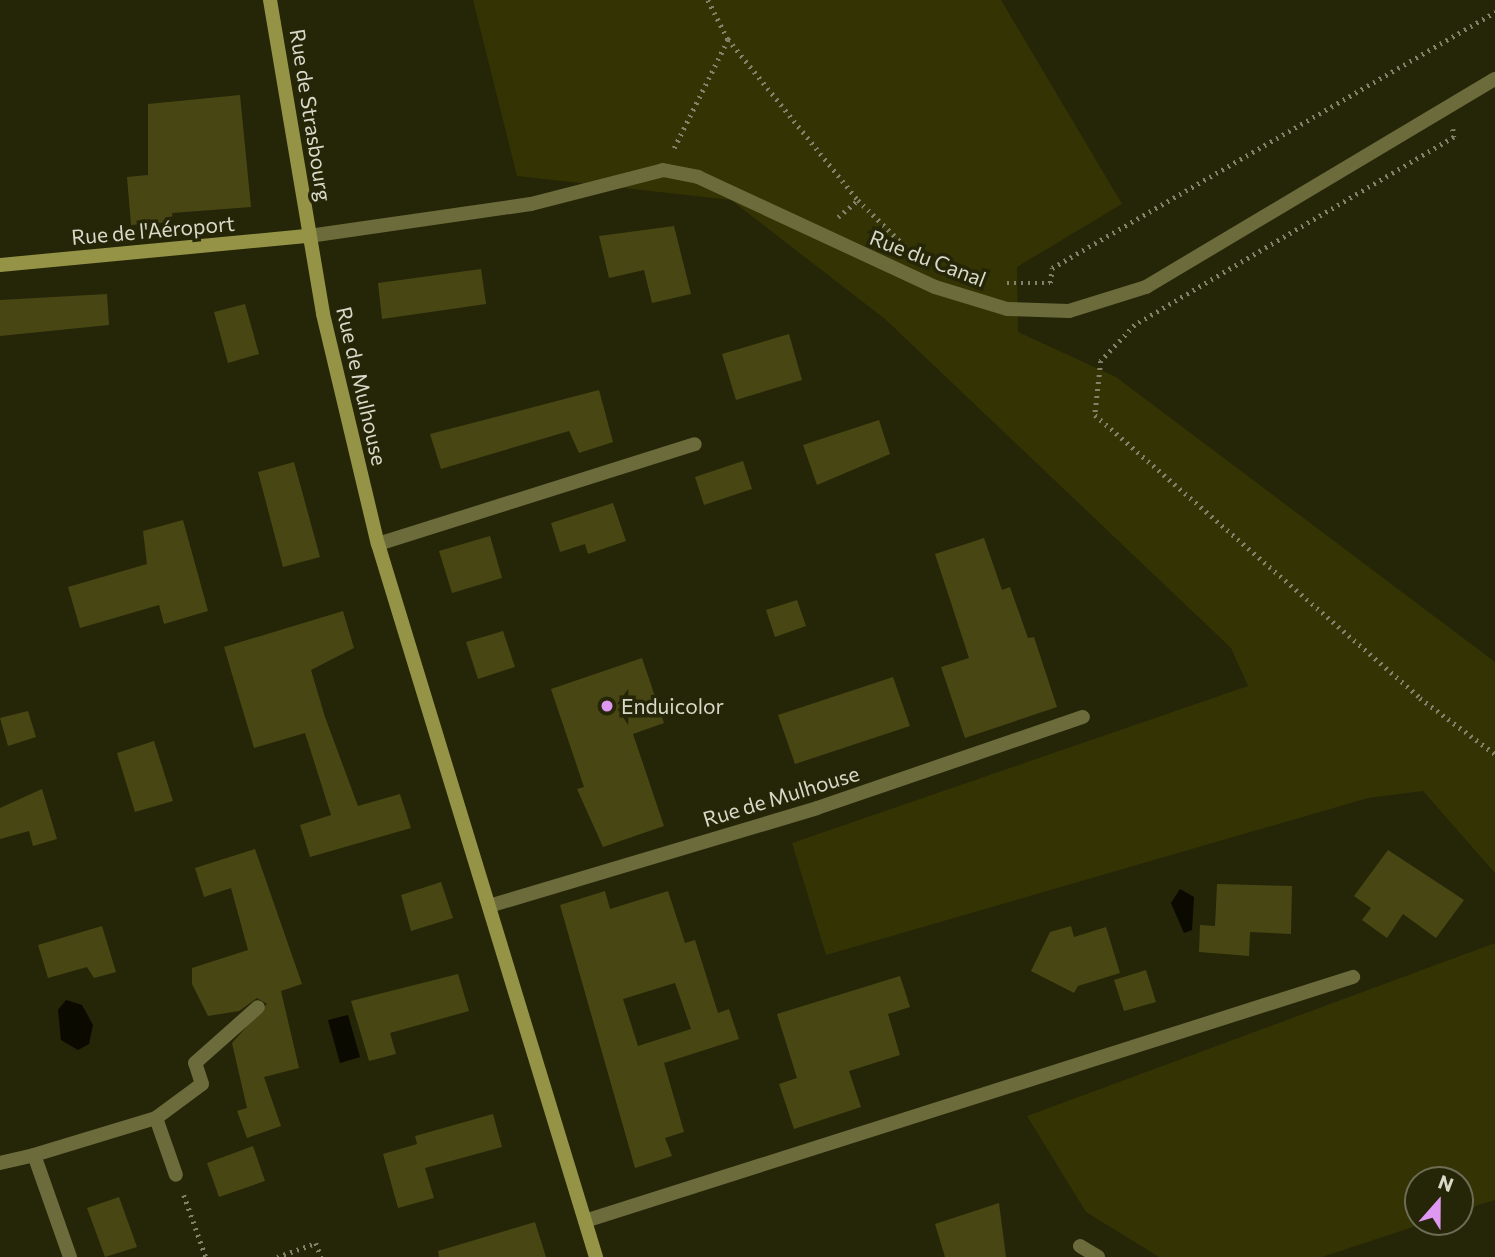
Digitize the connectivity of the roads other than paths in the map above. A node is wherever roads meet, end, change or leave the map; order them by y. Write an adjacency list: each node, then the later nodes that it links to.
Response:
1 (270, 0): 3 (main road, Rue de Strasbourg)
2 (1495, 79): 3 (street, Rue du Canal)
3 (309, 236): 4 (main road, Rue de l'Aéroport); 6 (main road, Rue de Mulhouse)
4 (0, 265)
5 (695, 444): 6 (street)
6 (378, 544): 8 (main road, Rue de Mulhouse)
7 (1083, 717): 8 (street, Rue de Mulhouse)
8 (489, 906): 15 (main road, Rue de Mulhouse)
9 (1353, 977): 15 (street)
10 (258, 1007): 11 (street)
11 (156, 1118): 12 (street); 14 (street)
12 (34, 1155): 13 (street); 17 (street)
13 (0, 1163)
14 (176, 1175)
15 (585, 1221): 18 (main road, Rue de Mulhouse)
16 (1080, 1246): 19 (street)
17 (70, 1257)
18 (596, 1257)
19 (1098, 1257)

